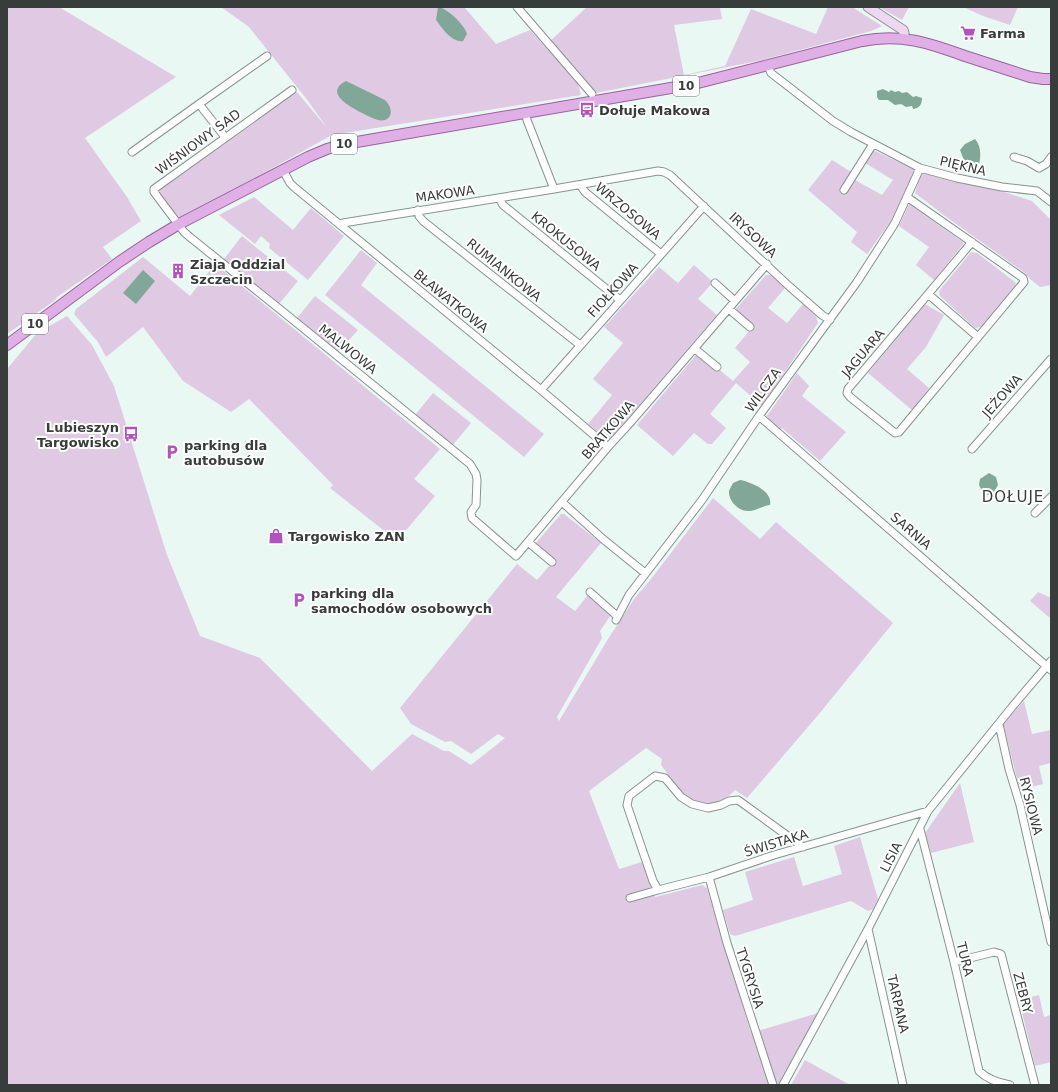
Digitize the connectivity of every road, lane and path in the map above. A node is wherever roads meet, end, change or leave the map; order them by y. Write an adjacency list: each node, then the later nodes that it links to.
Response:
1 (517, 7): 8 (street)
2 (868, 7): 3 (street)
3 (904, 38): 5 (main road, 10); 6 (main road, 10)
4 (267, 56): 9 (street)
5 (768, 66): 10 (main road, 10); 12 (street, PIĘKNA)
6 (1051, 79)
7 (292, 90): 11 (street, WIŚNIOWY SAD)
8 (592, 94)
9 (199, 104): 11 (street); 13 (street)
10 (526, 113): 17 (main road, 10); 20 (street)
11 (225, 137): 27 (street, WIŚNIOWY SAD)
12 (872, 144): 16 (street, PIĘKNA); 21 (street)
13 (132, 152)
14 (1014, 157): 15 (street)
15 (1051, 157)
16 (920, 168): 22 (street, WILCZA); 24 (street, PIĘKNA)
17 (283, 170): 27 (main road, 10); 28 (street, BŁAWATKOWA)
18 (658, 171): 19 (street, MAKOWA); 25 (street, IRYSOWA)
19 (580, 185): 20 (street, MAKOWA); 30 (street, WRZOSOWA)
20 (554, 189): 23 (street, MAKOWA)
21 (844, 190)
22 (907, 197): 29 (street, JAGUARA); 37 (street, WILCZA)
23 (499, 198): 26 (street, MAKOWA); 34 (street, KROKUSOWA)
24 (1051, 202)
25 (704, 206): 30 (street, FIOŁKOWA); 31 (street, IRYSOWA)
26 (418, 210): 28 (street, MAKOWA); 41 (street, RUMIANKOWA)
27 (179, 224): 40 (main road, 10); 51 (street, MALWOWA)
28 (340, 225): 45 (street, BŁAWATKOWA)
29 (972, 242): 33 (street, JAGUARA); 39 (street, JAGUARA)
30 (661, 254): 34 (street, FIOŁKOWA)
31 (767, 264): 35 (street, BRATKOWA); 37 (street, IRYSOWA)
32 (714, 283): 35 (street)
33 (928, 294): 39 (street); 39 (street, JAGUARA)
34 (620, 300): 41 (street, FIOŁKOWA)
35 (735, 301): 36 (street, BRATKOWA)
36 (729, 309): 38 (street); 42 (street, BRATKOWA)
37 (830, 320): 46 (street, WILCZA)
38 (750, 327)
39 (978, 337)
40 (7, 345)
41 (580, 345): 45 (street, FIOŁKOWA)
42 (694, 349): 44 (street); 47 (street, BRATKOWA)
43 (1051, 359): 48 (street, JEŻOWA)
44 (717, 367)
45 (541, 390): 47 (street, BŁAWATKOWA)
46 (759, 416): 55 (street, WILCZA); 57 (street, SARNIA)
47 (608, 447): 50 (street, BRATKOWA)
48 (972, 449)
49 (1051, 497): 52 (street)
50 (562, 502): 53 (street, BRATKOWA); 55 (street)
51 (476, 505): 53 (street, BRATKOWA)
52 (1035, 513)
53 (528, 542): 54 (street)
54 (552, 562)
55 (645, 573): 56 (street, WILCZA)
56 (590, 592)
57 (1050, 665): 58 (street, LISIA)
58 (998, 724): 59 (street, LISIA); 66 (street, RYSIOWA)
59 (928, 811): 60 (street, LISIA); 61 (street, ŚWISTAKA)
60 (920, 829): 65 (street, LISIA); 67 (street, TURA)
61 (803, 846): 62 (street, ŚWISTAKA); 63 (street)
62 (709, 877): 63 (street, ŚWISTAKA); 69 (street, TYGRYSIA)
63 (658, 890): 64 (street, ŚWISTAKA)
64 (630, 898)
65 (868, 929): 70 (street, LISIA); 71 (street, TARPANA)
66 (1051, 942)
67 (954, 962): 68 (street, TURA); 73 (street, ZEBRY)
68 (1002, 1084): 72 (street, TURA)
69 (772, 1085)
70 (783, 1085)
71 (903, 1085)
72 (1010, 1085)
73 (1035, 1085)

